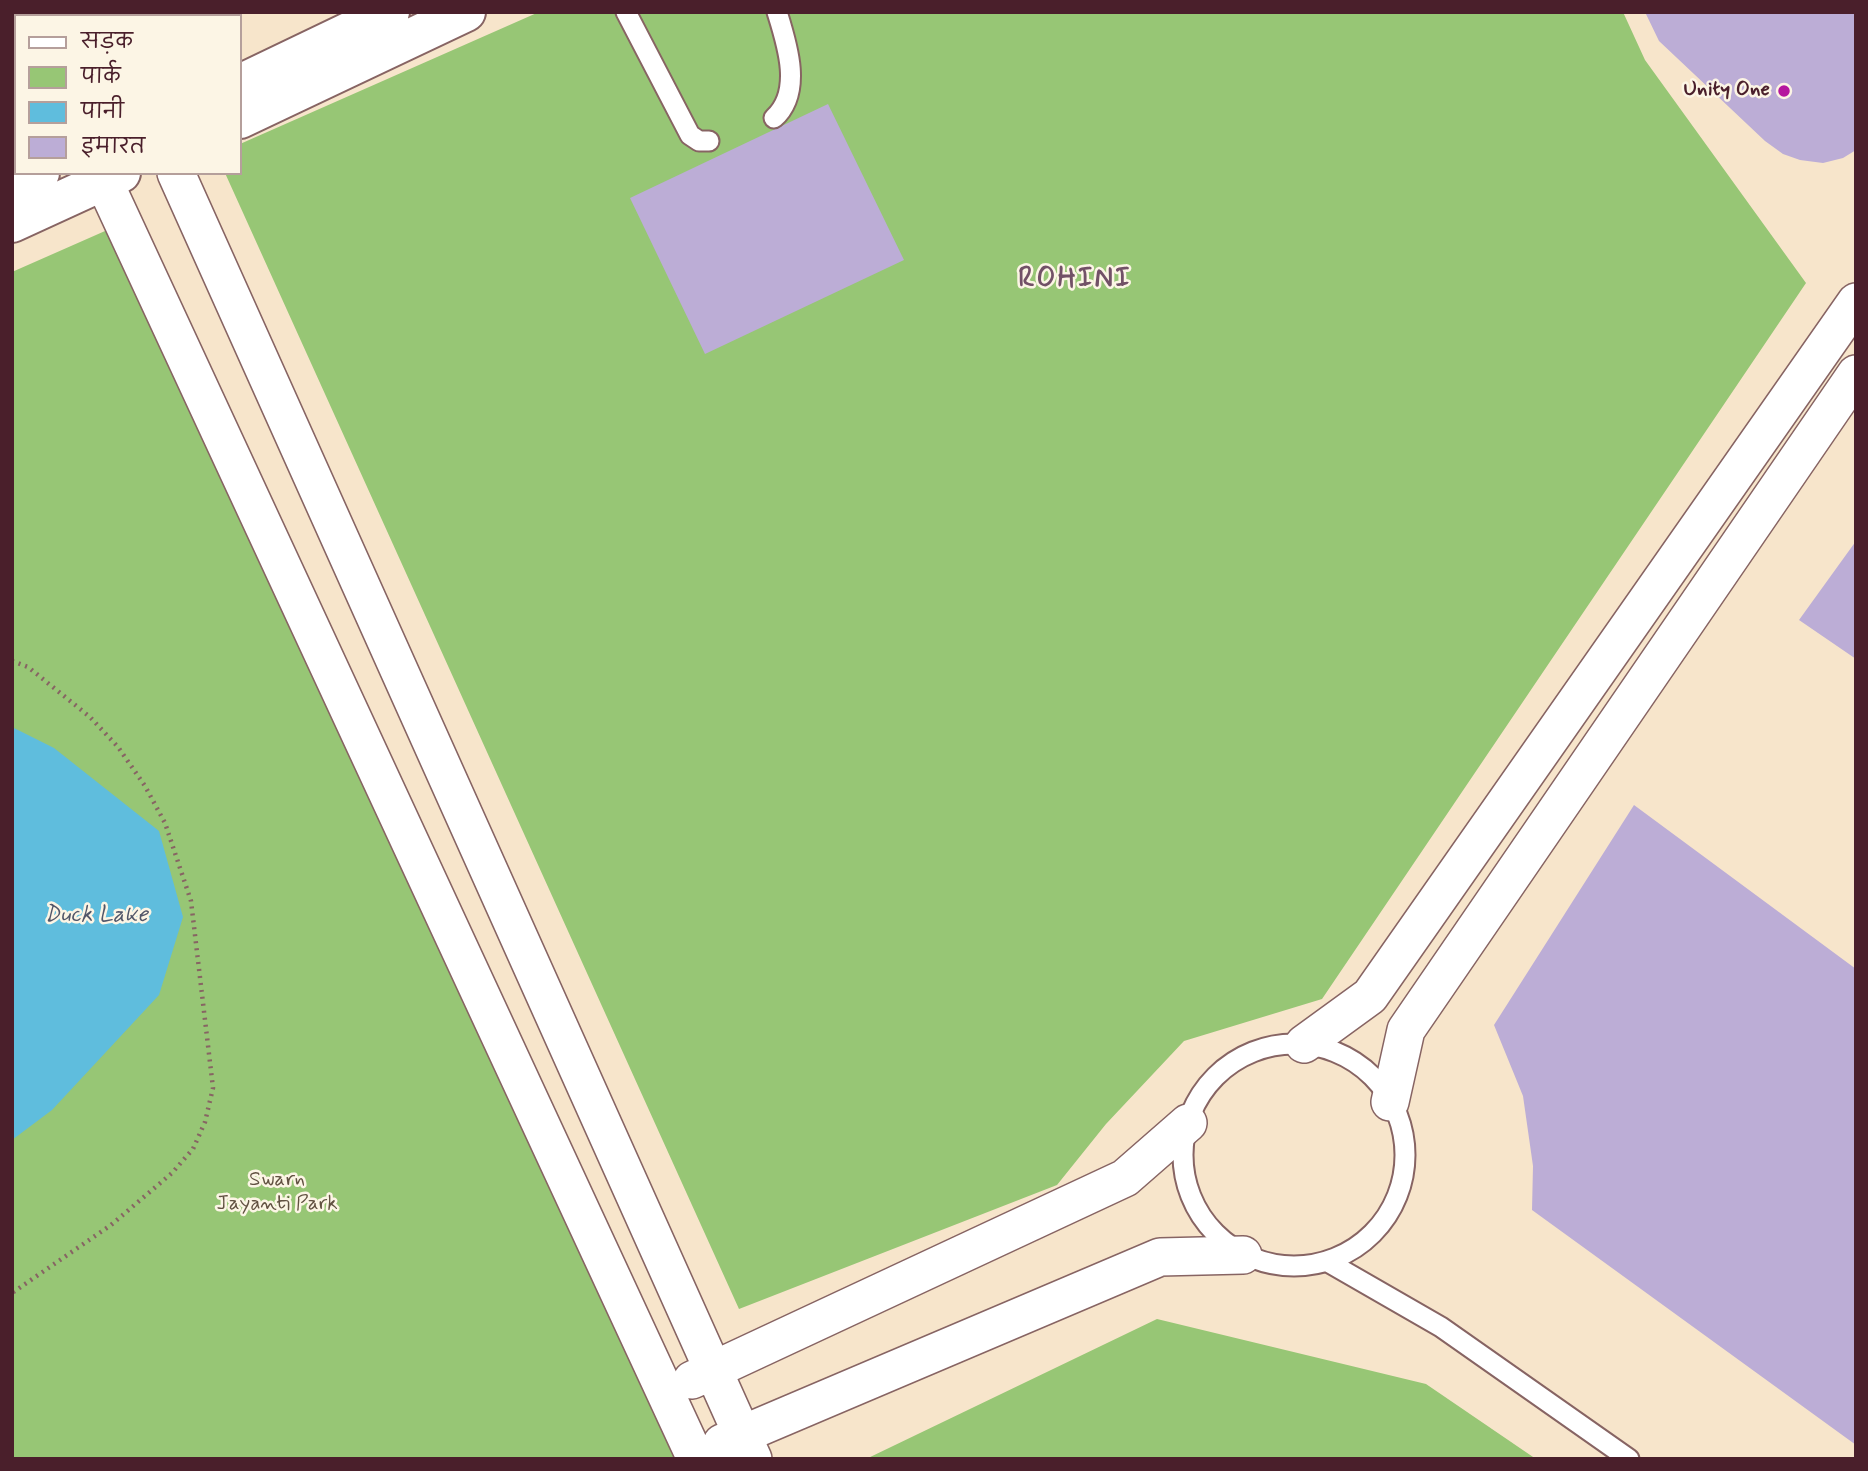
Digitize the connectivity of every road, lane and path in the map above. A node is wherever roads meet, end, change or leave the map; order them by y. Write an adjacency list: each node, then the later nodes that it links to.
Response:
1 (390, 12): 5 (street)
2 (466, 12): 6 (street)
3 (626, 12): 8 (lane)
4 (777, 12): 7 (lane)
5 (242, 83)
6 (242, 118)
7 (774, 118)
8 (709, 141)
9 (35, 175): 12 (street)
10 (177, 175): 23 (street)
11 (108, 176): 13 (street); 24 (street)
12 (12, 185)
13 (12, 223)
14 (1856, 302): 17 (street)
15 (1856, 374): 18 (street)
16 (12, 661): 22 (path)
17 (1304, 1044): 18 (lane); 19 (lane)
18 (1390, 1102): 21 (lane)
19 (1188, 1123): 20 (lane); 23 (street)
20 (1243, 1255): 21 (lane); 25 (street)
21 (1328, 1262): 27 (lane)
22 (12, 1293)
23 (712, 1370): 24 (street); 25 (street)
24 (666, 1394): 26 (street)
25 (748, 1447): 26 (street)
26 (695, 1456)
27 (1629, 1459)

